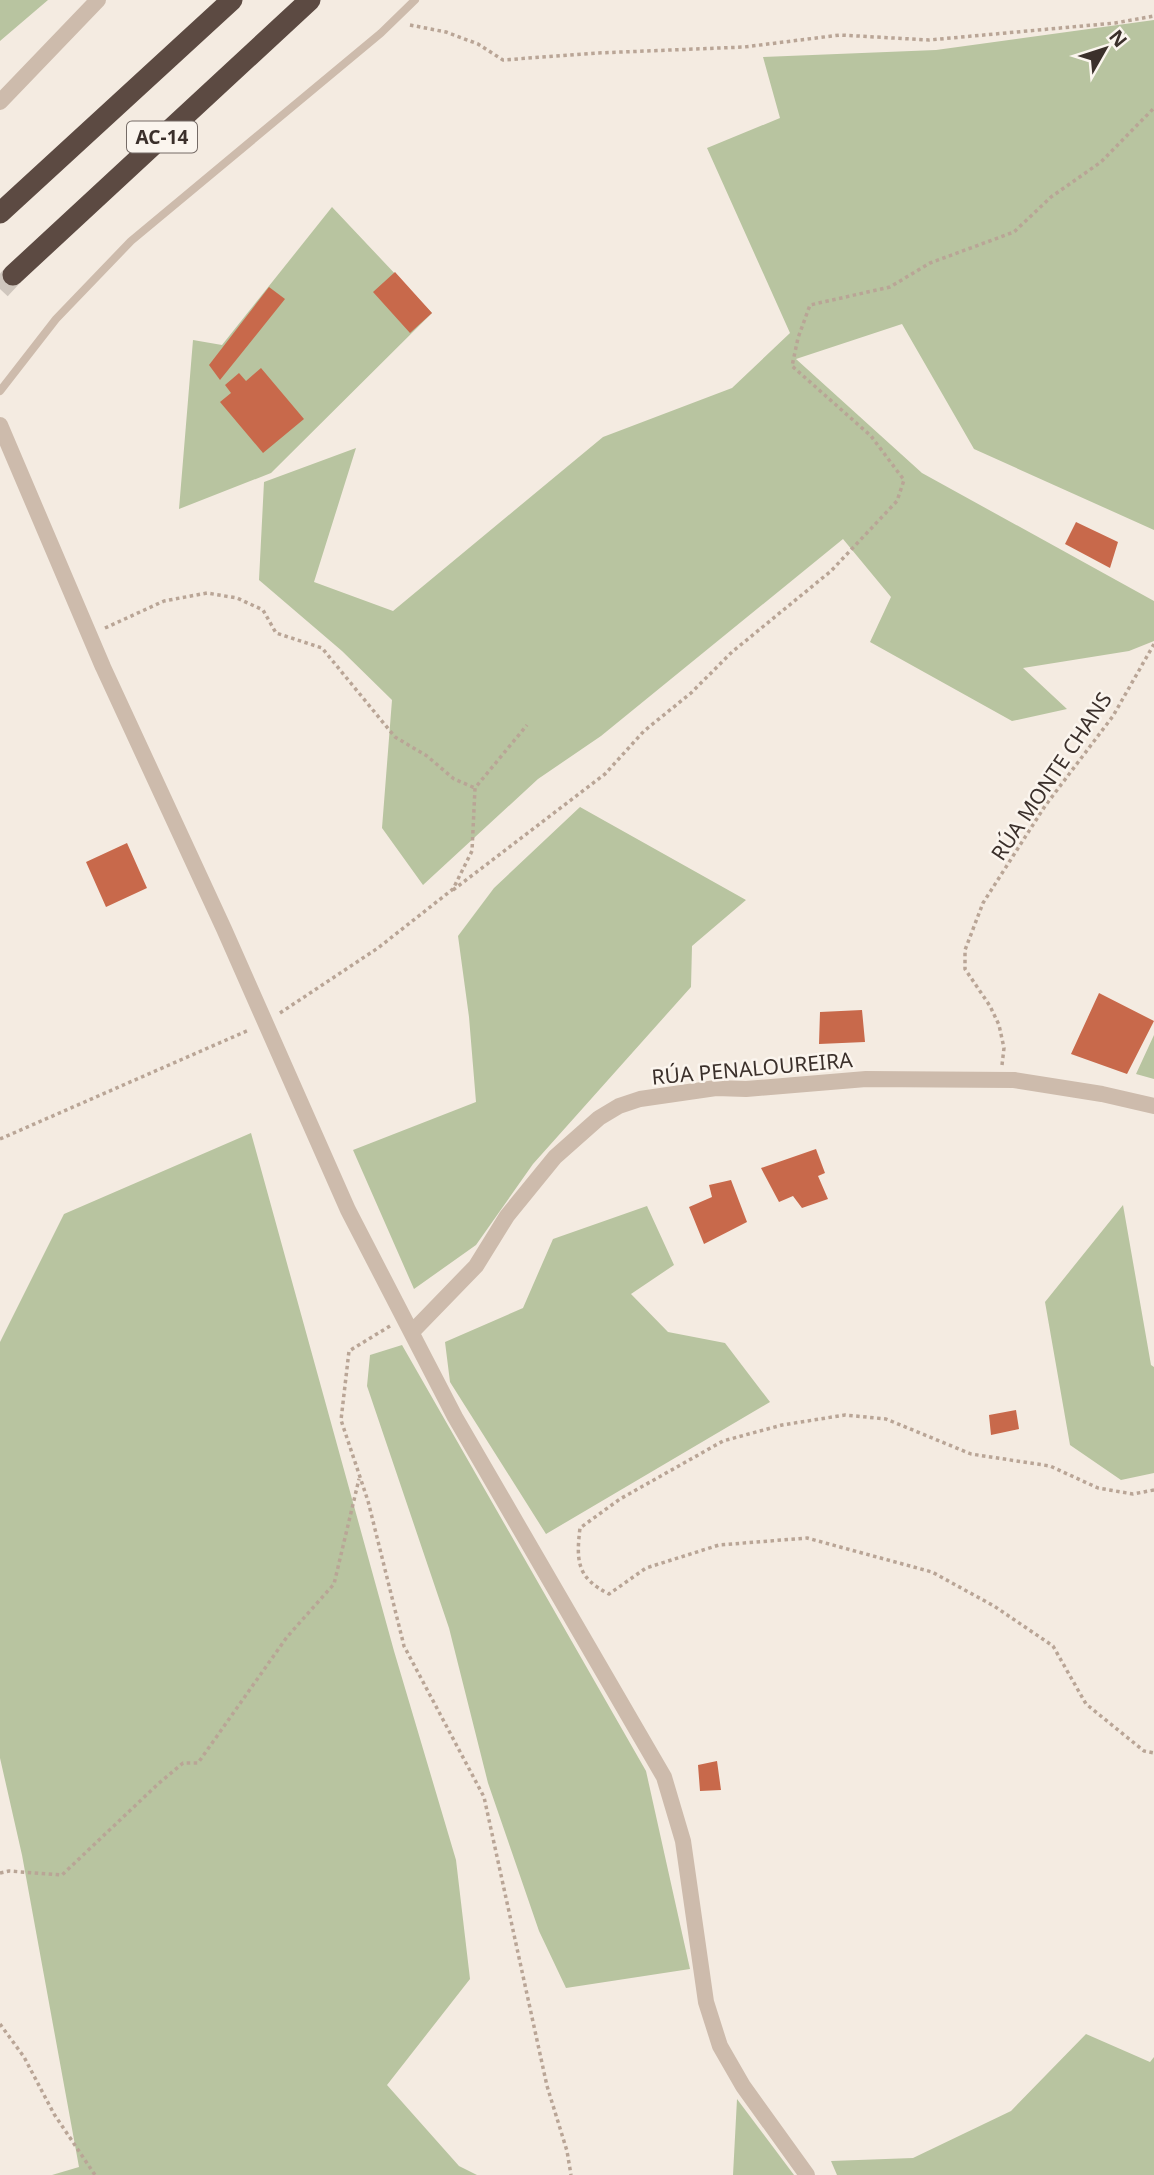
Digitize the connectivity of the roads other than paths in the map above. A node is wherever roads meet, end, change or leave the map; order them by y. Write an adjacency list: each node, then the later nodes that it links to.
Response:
1 (98, 0): 5 (street)
2 (232, 0): 6 (highway, AC-14)
3 (310, 0): 7 (highway, AC-14)
4 (415, 0): 8 (lane)
5 (0, 102)
6 (0, 213)
7 (13, 275)
8 (0, 391)
9 (0, 425): 11 (street)
10 (1154, 1106): 11 (street, RÚA PENALOUREIRA)
11 (408, 1325): 12 (street)
12 (807, 2175)

